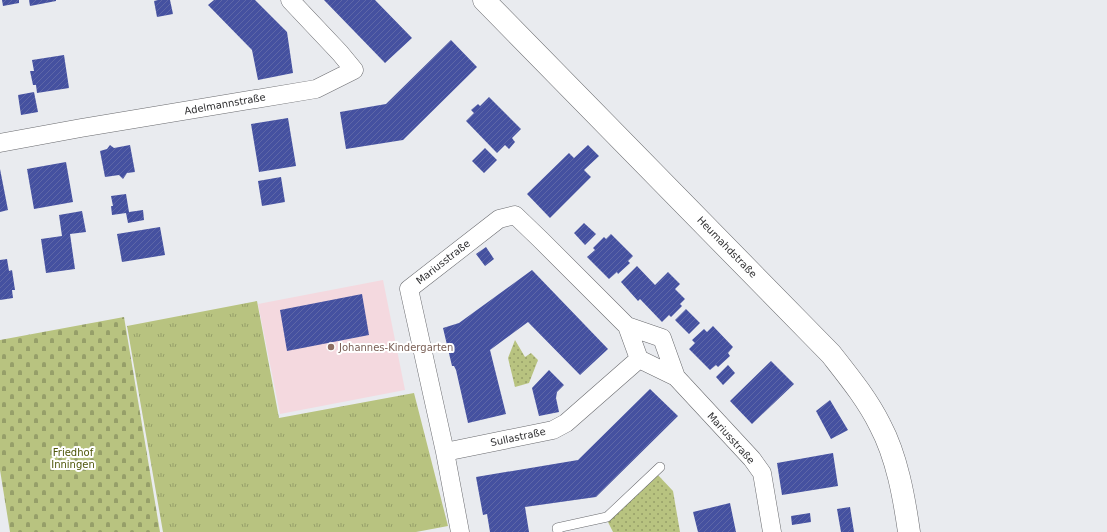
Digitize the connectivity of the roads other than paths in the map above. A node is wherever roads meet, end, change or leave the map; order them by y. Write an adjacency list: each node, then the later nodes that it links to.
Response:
1 (290, 0): 3 (street, Adelmannstraße)
2 (484, 0): 12 (main road, Heumahdstraße)
3 (0, 143)
4 (627, 326): 5 (street, Mariusstraße); 6 (street, Mariusstraße); 7 (street, Mariusstraße)
5 (638, 359): 6 (street, Mariusstraße); 7 (street, Sullastraße)
6 (676, 377): 11 (street, Mariusstraße)
7 (445, 452): 9 (street, Mariusstraße)
8 (660, 467): 10 (lane)
9 (460, 532)
10 (558, 532)
11 (772, 532)
12 (909, 532)

